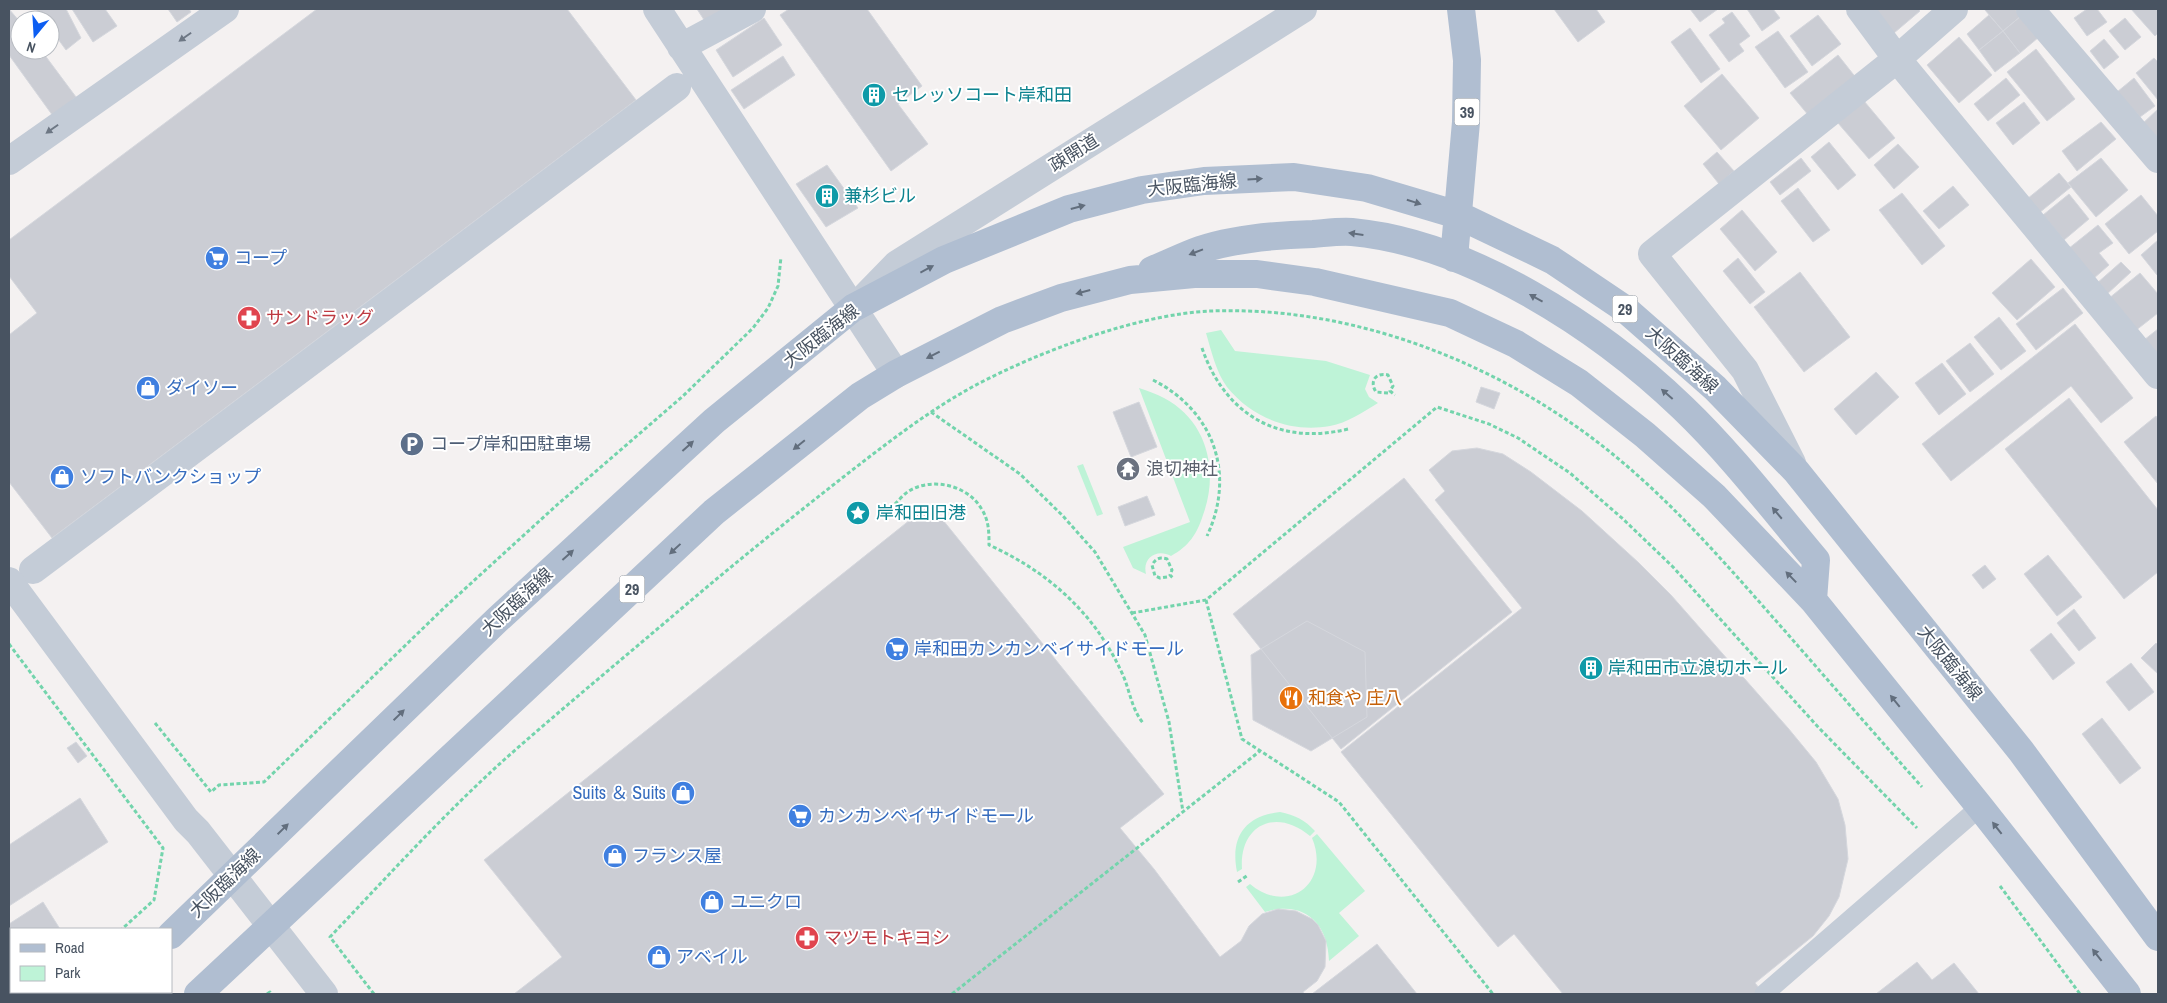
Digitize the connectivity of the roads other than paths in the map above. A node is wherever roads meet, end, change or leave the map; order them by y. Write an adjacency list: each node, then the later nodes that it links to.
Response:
1 (225, 9): 13 (street, one-way to 13)
2 (657, 9): 9 (street)
3 (752, 9): 9 (street)
4 (1302, 9): 17 (street, 疎開道)
5 (1461, 9): 14 (main road, 39)
6 (1860, 9): 10 (street)
7 (1954, 9): 10 (street)
8 (2030, 9): 12 (street)
9 (681, 47): 17 (street)
10 (1897, 59): 19 (street); 20 (street)
11 (677, 88): 21 (street)
12 (2158, 159)
13 (9, 160)
14 (1458, 215): 15 (main road, 39); 17 (main road, 大阪臨海線 / 29, one-way to 14); 20 (main road, 大阪臨海線 / 29)
15 (1454, 258): 16 (main road, one-way to 16); 22 (main road, one-way to 15)
16 (1130, 280): 18 (main road, 29, one-way to 18); 22 (main road, 29, one-way to 16)
17 (853, 308): 18 (street); 24 (main road, 大阪臨海線 / 29, one-way to 17)
18 (896, 374): 25 (main road, 29, one-way to 25)
19 (2158, 375)
20 (1796, 471): 27 (main road, 大阪臨海線 / 29)
21 (21, 576): 24 (street)
22 (1813, 600): 23 (main road, 29, one-way to 22)
23 (1980, 807): 30 (lane); 31 (main road, 29, one-way to 23)
24 (232, 877): 25 (street); 26 (main road, 大阪臨海線 / 29)
25 (270, 927): 28 (main road, 29); 29 (street)
26 (172, 934)
27 (2158, 937)
28 (198, 994)
29 (324, 994)
30 (1764, 994)
31 (2127, 994)

